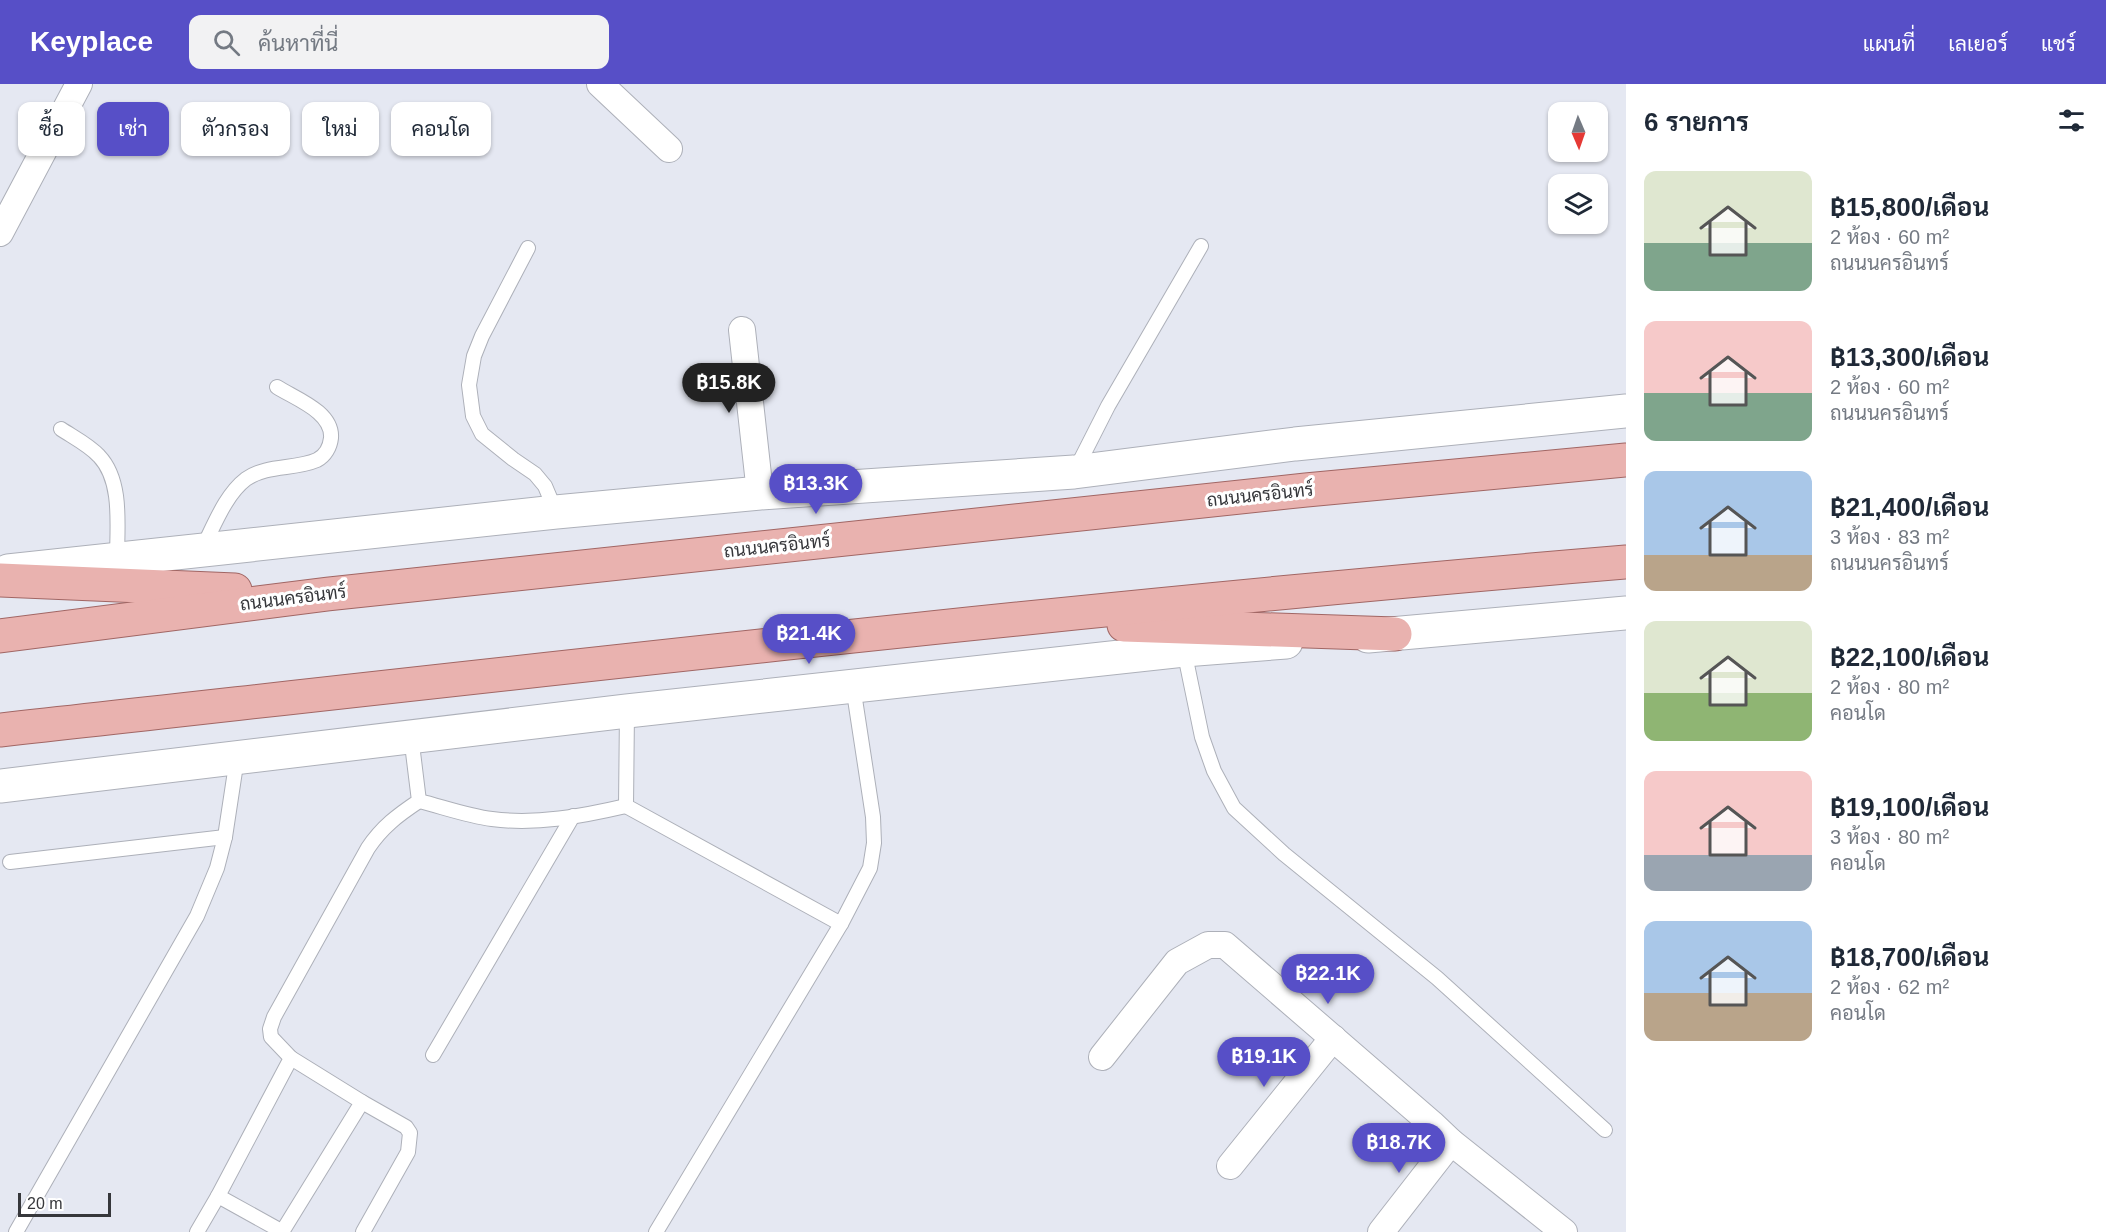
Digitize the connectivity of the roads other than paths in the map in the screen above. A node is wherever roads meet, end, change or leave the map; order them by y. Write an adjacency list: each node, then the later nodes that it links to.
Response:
1 (79, 84): 4 (street)
2 (600, 84): 3 (street)
3 (669, 149)
4 (9, 194): 5 (street)
5 (0, 233)
6 (1202, 246): 13 (lane)
7 (528, 248): 15 (lane)
8 (742, 330): 14 (street)
9 (277, 387): 16 (lane)
10 (1626, 411): 13 (main road)
11 (61, 429): 17 (lane)
12 (1626, 460): 21 (main road, ถนนนครอินทร์)
13 (1074, 472): 14 (main road)
14 (760, 493): 15 (main road)
15 (556, 512): 16 (main road)
16 (201, 550): 17 (main road)
17 (117, 559): 19 (main road)
18 (1626, 562): 23 (main road)
19 (0, 572)
20 (0, 580): 21 (main road)
21 (328, 594): 25 (main road, ถนนนครอินทร์)
22 (1626, 613): 24 (main road)
23 (993, 621): 24 (main road); 29 (main road)
24 (1395, 634): 26 (main road)
25 (0, 636)
26 (1184, 650): 27 (main road); 44 (lane)
27 (853, 686): 28 (main road); 38 (lane)
28 (627, 711): 30 (main road); 34 (lane)
29 (0, 730)
30 (411, 736): 31 (main road); 33 (lane)
31 (237, 756): 32 (main road); 36 (lane)
32 (0, 786)
33 (419, 801): 35 (lane); 42 (lane)
34 (626, 806): 35 (lane); 38 (lane)
35 (573, 816): 40 (lane)
36 (225, 837): 37 (lane); 48 (lane)
37 (10, 861)
38 (841, 924): 52 (lane)
39 (1333, 1038): 41 (street); 45 (street); 46 (street)
40 (433, 1055)
41 (1102, 1057)
42 (291, 1058): 43 (lane); 47 (lane)
43 (362, 1102): 50 (lane); 51 (lane)
44 (1605, 1130)
45 (1451, 1143): 53 (street); 54 (street)
46 (1230, 1166)
47 (218, 1196): 49 (lane); 50 (lane)
48 (16, 1232)
49 (197, 1232)
50 (283, 1232)
51 (363, 1232)
52 (656, 1232)
53 (1380, 1232)
54 (1564, 1232)

